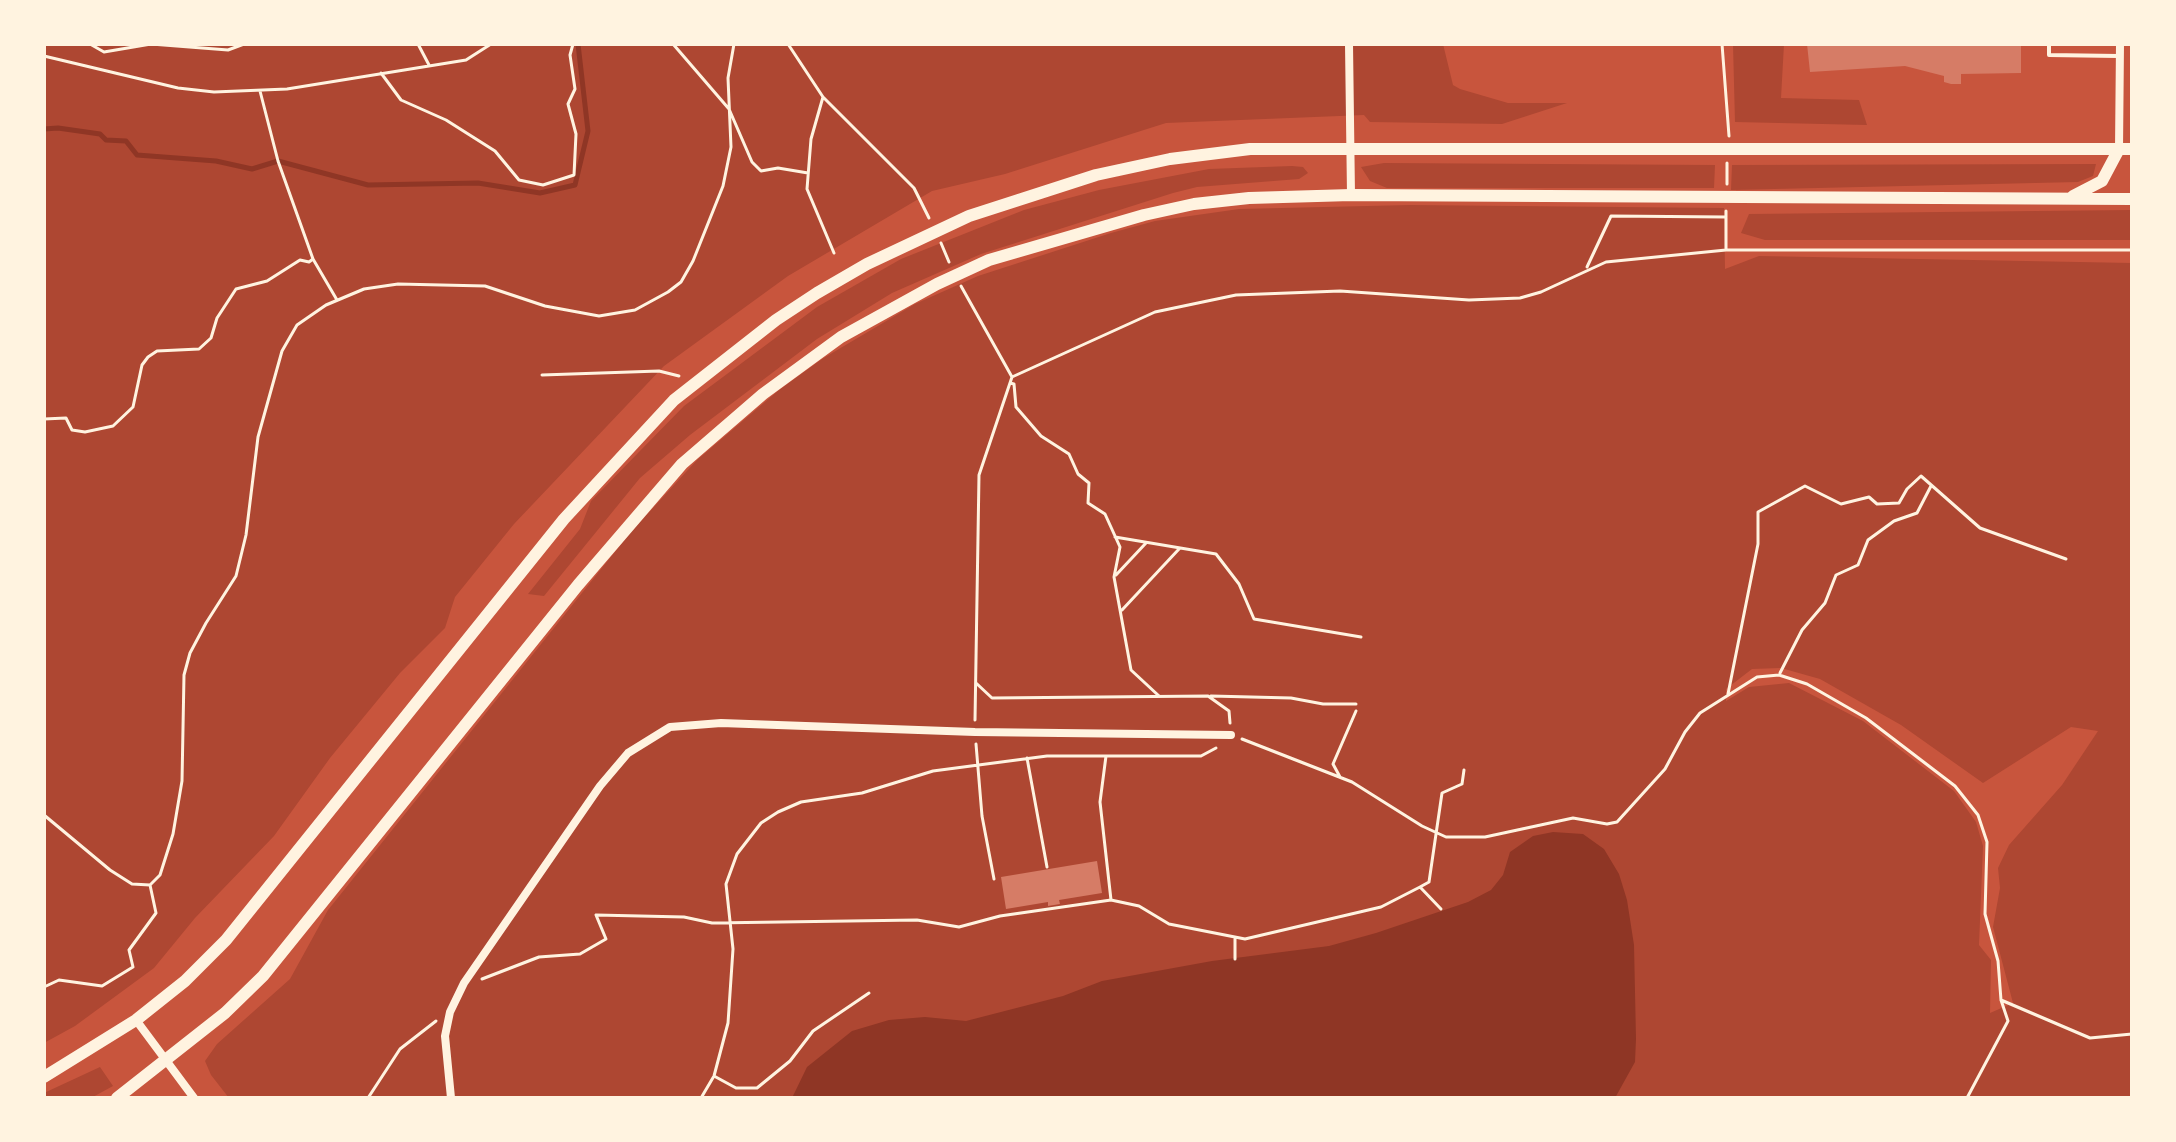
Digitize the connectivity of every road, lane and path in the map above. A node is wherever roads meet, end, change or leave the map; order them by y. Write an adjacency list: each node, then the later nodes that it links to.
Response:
1 (90, 44): 2 (path)
2 (244, 44)
3 (418, 44): 15 (path)
4 (491, 44): 15 (path)
5 (573, 44): 16 (path)
6 (673, 44): 20 (path)
7 (734, 44): 20 (path)
8 (788, 44): 18 (path)
9 (1349, 44): 21 (street)
10 (1722, 44): 19 (path)
11 (2049, 44): 14 (lane)
12 (2120, 44): 14 (street)
13 (44, 56): 17 (path)
14 (2120, 56): 22 (street)
15 (430, 65): 16 (path)
16 (381, 73): 17 (path)
17 (259, 90): 32 (path)
18 (823, 97): 23 (path); 27 (path)
19 (1725, 108)
20 (729, 109): 23 (path); 36 (path)
21 (1351, 146): 22 (main road); 24 (street); 80 (main road)
22 (2126, 149): 25 (main road)
23 (808, 173): 31 (path)
24 (1351, 195): 25 (main road); 82 (main road)
25 (2067, 199): 26 (main road)
26 (2132, 199)
27 (933, 228)
28 (940, 242): 33 (path)
29 (1726, 250): 30 (path); 34 (path); 34 (path)
30 (2132, 250)
31 (834, 253)
32 (313, 259): 36 (path); 41 (path)
33 (953, 269)
34 (1587, 269): 39 (path)
35 (959, 282): 39 (path)
36 (338, 300): 68 (path)
37 (542, 375): 38 (path)
38 (679, 376)
39 (1012, 377): 40 (path)
40 (1010, 383): 43 (path); 51 (path)
41 (44, 419)
42 (1931, 486): 46 (path); 50 (path); 52 (path)
43 (1115, 537): 44 (path); 47 (path)
44 (1146, 543): 45 (path); 47 (path)
45 (1179, 549): 48 (path); 49 (path)
46 (2066, 559)
47 (1114, 577): 48 (path)
48 (1122, 610): 53 (path)
49 (1361, 637)
50 (1779, 675): 52 (path); 78 (path)
51 (976, 683): 53 (path); 57 (path)
52 (1728, 694): 65 (path)
53 (1159, 696): 54 (path)
54 (1208, 696): 55 (path); 58 (path)
55 (1356, 704)
56 (1356, 711): 63 (path)
57 (975, 732): 58 (street); 61 (path); 77 (street)
58 (1231, 735): 59 (path); 63 (path)
59 (1106, 756): 60 (path); 70 (path)
60 (1027, 758): 61 (path); 66 (path)
61 (978, 764): 67 (path); 72 (path)
62 (1464, 770): 65 (path)
63 (1340, 777): 65 (path)
64 (44, 815): 68 (path)
65 (1436, 832): 69 (path)
66 (1047, 867)
67 (994, 879)
68 (150, 885): 75 (path)
69 (1420, 887): 71 (path); 73 (path)
70 (1111, 900): 72 (path); 73 (path)
71 (1441, 909)
72 (730, 921): 77 (path); 83 (path)
73 (1235, 938): 74 (path)
74 (1235, 959)
75 (44, 987)
76 (869, 993): 83 (path)
77 (459, 994): 79 (street)
78 (2001, 1000): 81 (path); 90 (path)
79 (449, 1016): 87 (path); 88 (street)
80 (136, 1020): 82 (street); 84 (main road)
81 (2132, 1034)
82 (166, 1062): 85 (main road); 86 (street)
83 (714, 1076): 89 (path)
84 (44, 1077)
85 (117, 1098)
86 (194, 1098)
87 (368, 1098)
88 (451, 1098)
89 (701, 1098)
90 (1967, 1098)

